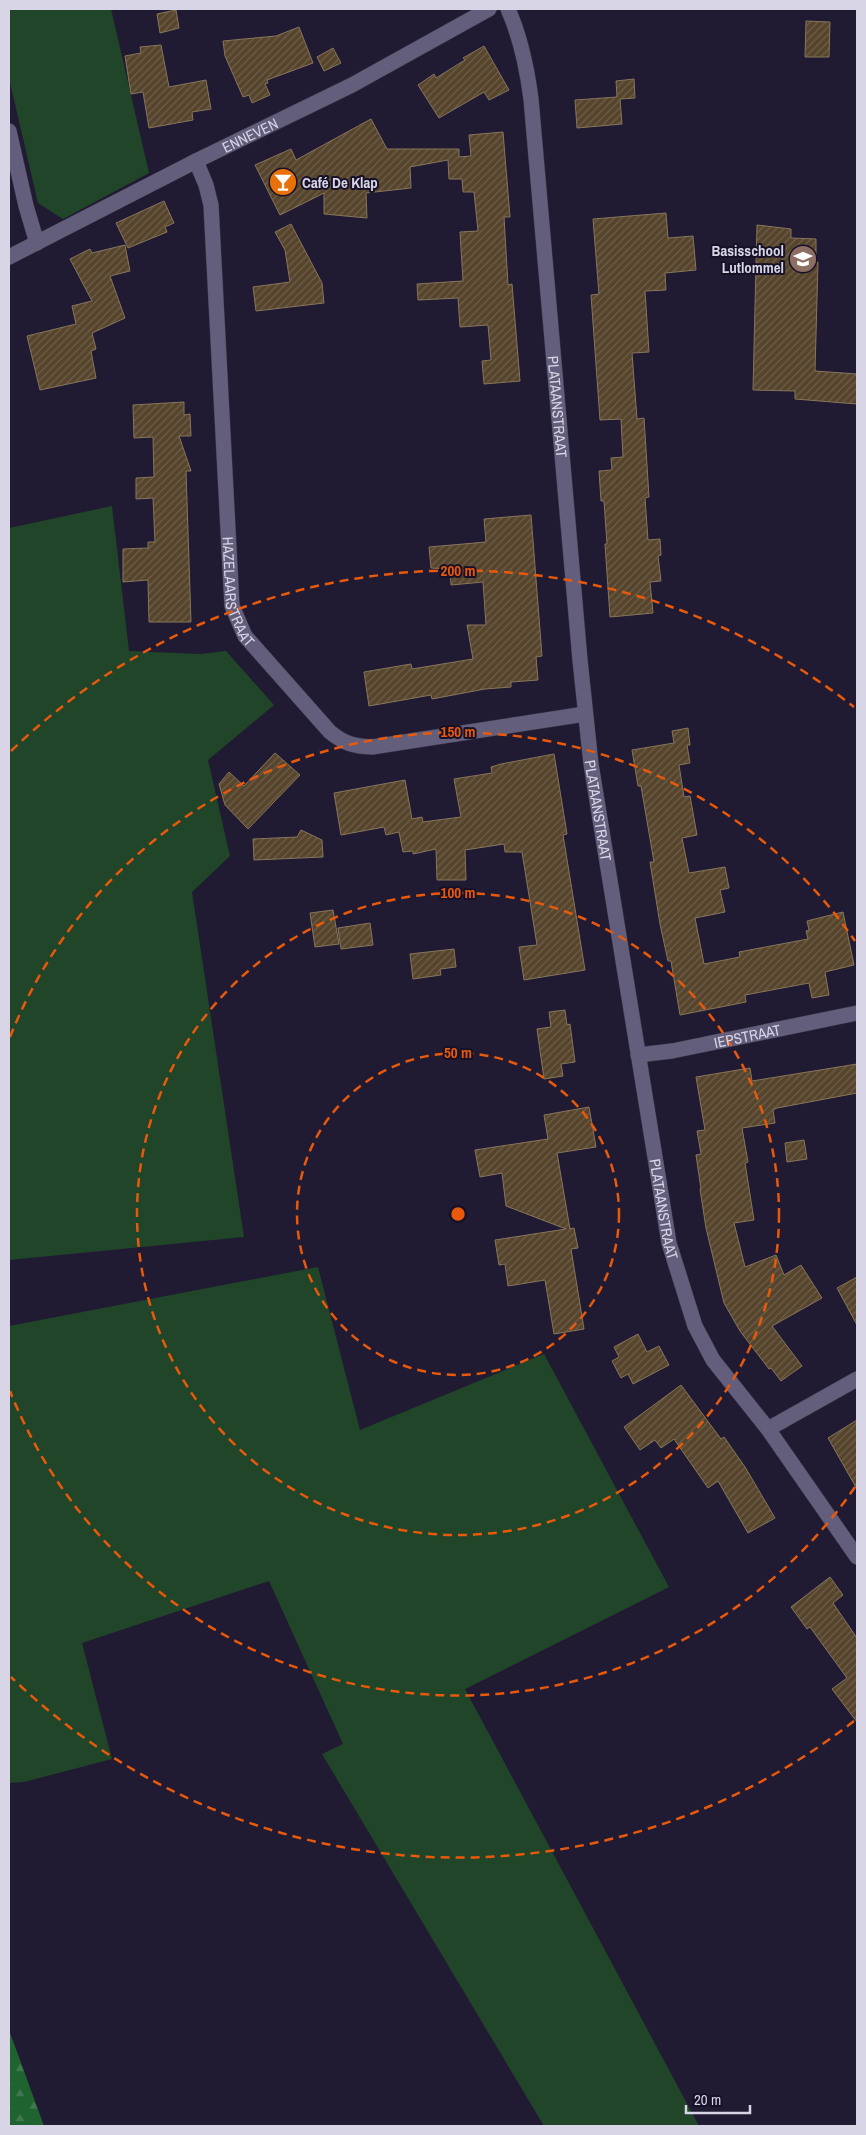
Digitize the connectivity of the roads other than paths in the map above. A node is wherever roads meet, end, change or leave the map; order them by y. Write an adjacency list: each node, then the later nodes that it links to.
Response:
1 (489, 9): 4 (street, ENNEVEN)
2 (508, 9): 7 (street, PLATAANSTRAAT)
3 (9, 131): 5 (street)
4 (196, 160): 5 (street, ENNEVEN); 7 (street, HAZELAARSTRAAT)
5 (37, 243): 6 (street, ENNEVEN)
6 (9, 257)
7 (585, 714): 9 (street, PLATAANSTRAAT)
8 (857, 1013): 9 (street, IEPSTRAAT)
9 (638, 1056): 11 (street, PLATAANSTRAAT)
10 (857, 1379): 11 (street)
11 (768, 1429): 12 (street, PLATAANSTRAAT)
12 (857, 1557)

